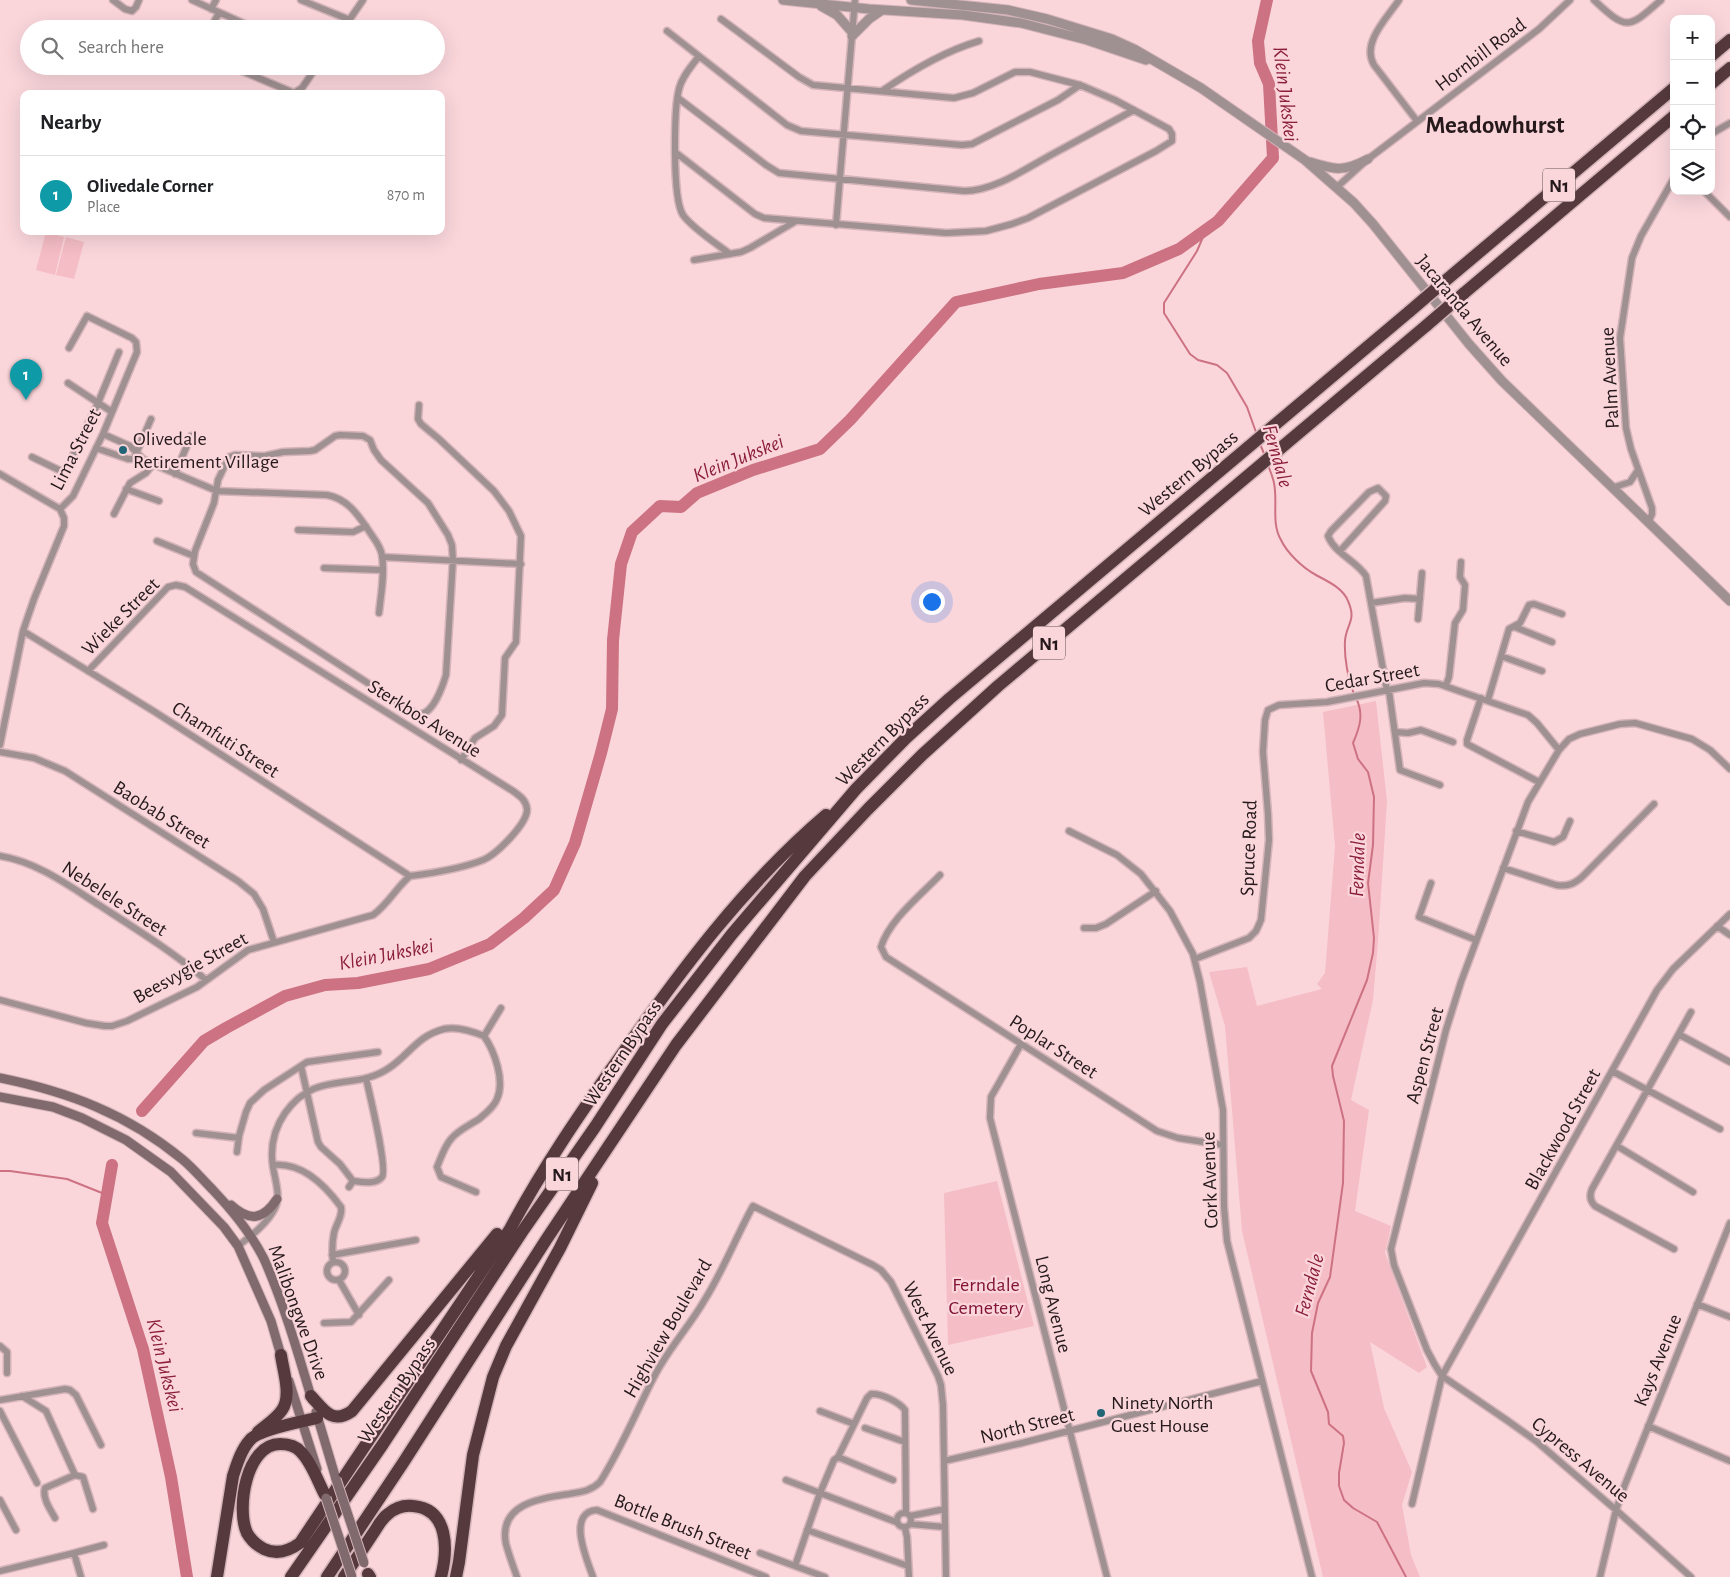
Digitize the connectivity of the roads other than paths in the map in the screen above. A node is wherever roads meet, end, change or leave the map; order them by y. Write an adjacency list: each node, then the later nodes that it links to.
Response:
1 (113, 0): 2 (street)
2 (139, 0)
3 (192, 0): 15 (street)
4 (216, 0): 15 (street)
5 (300, 0): 21 (street)
6 (363, 0): 21 (street)
7 (783, 0): 13 (street, Jacaranda Avenue)
8 (911, 0): 28 (street, Jacaranda Avenue)
9 (1400, 0): 42 (street)
10 (1570, 0): 42 (street, Hornbill Road)
11 (1594, 0): 12 (street)
12 (1661, 0)
13 (819, 4): 14 (street, Jacaranda Avenue); 23 (street)
14 (854, 4): 16 (street, Jacaranda Avenue); 23 (street)
15 (211, 9): 17 (street)
16 (882, 10): 23 (street); 28 (street, Jacaranda Avenue)
17 (219, 13): 19 (street); 20 (street)
18 (721, 19): 34 (street)
19 (215, 20)
20 (235, 20)
21 (350, 20)
22 (667, 31): 27 (street)
23 (852, 34): 34 (street)
24 (1730, 40): 26 (highway)
25 (979, 41): 37 (street)
26 (1715, 53)
27 (699, 56): 39 (street); 45 (street)
28 (1158, 64): 48 (street, Jacaranda Avenue)
29 (1730, 68): 32 (highway)
30 (251, 75): 35 (street)
31 (311, 75): 36 (street)
32 (1715, 81)
33 (1080, 86): 37 (street); 40 (street); 45 (street)
34 (847, 88): 37 (street); 45 (street)
35 (287, 90)
36 (299, 90)
37 (882, 91)
38 (1670, 91): 120 (highway, Western Bypass / N1, bridge)
39 (678, 98): 46 (street); 49 (street)
40 (1134, 110): 49 (street); 55 (street)
41 (1670, 119): 157 (highway, Western Bypass / N1, bridge)
42 (1417, 121): 47 (street, Hornbill Road)
43 (1730, 123): 44 (street)
44 (1715, 132)
45 (844, 135): 49 (street)
46 (675, 152): 54 (street); 56 (street)
47 (1368, 159): 48 (street); 51 (street, Hornbill Road)
48 (1305, 160): 51 (street, Jacaranda Avenue)
49 (840, 179): 55 (street)
50 (1670, 185): 71 (street, Palm Avenue)
51 (1337, 188): 74 (street, Jacaranda Avenue)
52 (1708, 195): 53 (street)
53 (1730, 217)
54 (796, 221): 55 (street); 56 (street)
55 (836, 225)
56 (730, 254): 57 (street)
57 (694, 260)
58 (69, 348): 63 (street, Lima Street)
59 (119, 352): 61 (street)
60 (68, 383): 61 (street)
61 (98, 403): 63 (street); 69 (street)
62 (419, 405): 89 (street)
63 (112, 412): 65 (street, Lima Street)
64 (151, 418): 68 (street)
65 (103, 434): 67 (street, Lima Street); 68 (street)
66 (191, 436): 73 (street)
67 (96, 448): 68 (street); 78 (street, Lima Street)
68 (135, 456): 70 (street)
69 (32, 457)
70 (153, 464): 73 (street); 75 (street)
71 (1638, 470): 74 (street); 80 (street, Palm Avenue)
72 (0, 474): 78 (street)
73 (176, 474): 76 (street)
74 (1612, 488): 80 (street, Jacaranda Avenue)
75 (126, 489): 77 (street); 79 (street)
76 (216, 492): 81 (street); 85 (street); 87 (street)
77 (159, 501)
78 (60, 509): 101 (street, Lima Street)
79 (114, 514)
80 (1648, 523): 95 (street, Jacaranda Avenue)
81 (366, 526): 82 (street); 86 (street)
82 (298, 530)
83 (157, 541): 85 (street)
84 (1340, 551): 84 (street); 96 (street)
85 (194, 556): 87 (street)
86 (382, 557): 87 (street); 91 (street)
87 (453, 560): 89 (street)
88 (1461, 562): 106 (street)
89 (520, 564): 116 (street)
90 (324, 568): 91 (street)
91 (382, 570): 97 (street)
92 (1422, 573): 94 (street)
93 (176, 585): 104 (street, Wieke Street); 116 (street, Sterkbos Avenue)
94 (1420, 599): 96 (street); 99 (street)
95 (1730, 601)
96 (1372, 603): 107 (street)
97 (380, 612)
98 (1562, 614): 100 (street)
99 (1418, 620)
100 (1515, 626): 102 (street); 103 (street)
101 (23, 631): 104 (street, Chamfuti Street); 113 (street, Lima Street)
102 (1552, 642)
103 (1500, 656): 105 (street); 109 (street)
104 (88, 670): 128 (street, Chamfuti Street)
105 (1542, 671)
106 (1446, 685): 107 (street, Cedar Street); 108 (street, Cedar Street)
107 (1388, 691): 110 (street, Cedar Street); 111 (street)
108 (1481, 698): 109 (street, Cedar Street); 118 (street)
109 (1488, 700): 114 (street, Cedar Street)
110 (1278, 705): 137 (street, Spruce Road)
111 (1394, 732): 112 (street); 119 (street)
112 (1453, 742)
113 (0, 745)
114 (1559, 750): 117 (street); 118 (street, Aspen Street)
115 (0, 752): 136 (street, Baobab Street)
116 (461, 760): 128 (street, Sterkbos Avenue)
117 (1730, 769)
118 (1539, 782): 123 (street, Aspen Street)
119 (1440, 785)
120 (856, 789): 165 (highway); 230 (highway, Western Bypass / N1)
121 (1654, 804): 126 (street)
122 (1570, 821): 123 (street)
123 (1516, 831): 126 (street, Aspen Street)
124 (1069, 832): 130 (street, Cork Avenue)
125 (0, 856): 138 (street, Nebelele Street)
126 (1503, 868): 135 (street, Aspen Street)
127 (940, 875): 144 (street, Poplar Street)
128 (410, 876): 136 (street, Beesvygie Street)
129 (1431, 883): 135 (street)
130 (1156, 891): 133 (street); 137 (street, Cork Avenue)
131 (1730, 914): 132 (street, Blackwood Street)
132 (1717, 926): 134 (street); 148 (street, Blackwood Street)
133 (1084, 928)
134 (1730, 936)
135 (1476, 940): 183 (street, Aspen Street)
136 (274, 942): 138 (street, Beesvygie Street)
137 (1195, 959): 158 (street, Cork Avenue)
138 (206, 980): 139 (street, Beesvygie Street)
139 (0, 1000)
140 (501, 1008): 143 (street)
141 (1691, 1012): 142 (street)
142 (1680, 1034): 146 (street); 151 (street)
143 (484, 1036): 150 (street); 162 (street)
144 (1021, 1044): 158 (street, Poplar Street); 195 (street, Long Avenue)
145 (378, 1052): 147 (street)
146 (1730, 1062)
147 (301, 1066): 152 (street); 156 (street)
148 (1612, 1072): 151 (street); 183 (street, Blackwood Street)
149 (0, 1078): 164 (main road, Malibongwe Drive)
150 (366, 1078): 152 (street); 152 (street)
151 (1649, 1090): 154 (street); 159 (street)
152 (308, 1092): 161 (street)
153 (0, 1097): 171 (main road, Malibongwe Drive)
154 (1720, 1129)
155 (196, 1133): 156 (street)
156 (239, 1138): 160 (street)
157 (614, 1138): 231 (highway, Western Bypass / N1); 235 (highway)
158 (1223, 1145): 184 (street, Cork Avenue)
159 (1617, 1146): 163 (street); 172 (street)
160 (238, 1152)
161 (272, 1165): 166 (street); 173 (street)
162 (476, 1192)
163 (1693, 1192)
164 (217, 1195): 166 (main road); 169 (main road, Malibongwe Drive)
165 (528, 1196): 186 (highway); 207 (highway)
166 (277, 1199): 169 (street)
167 (753, 1206): 200 (street, West Avenue); 236 (street, Highview Boulevard)
168 (1730, 1223): 176 (street, Kays Avenue)
169 (250, 1236): 171 (street); 186 (main road, Malibongwe Drive)
170 (416, 1240): 173 (street)
171 (238, 1246): 181 (main road, Malibongwe Drive)
172 (1674, 1249)
173 (333, 1258): 174 (street); 174 (street)
174 (339, 1280): 177 (street)
175 (389, 1280): 177 (street)
176 (1697, 1304): 178 (street); 193 (street, Kays Avenue)
177 (359, 1315): 179 (street)
178 (1730, 1317)
179 (324, 1324)
180 (0, 1346): 182 (street)
181 (281, 1355): 191 (main road, Malibongwe Drive); 196 (highway)
182 (7, 1373)
183 (1442, 1376): 209 (street, Blackwood Street); 212 (street, Cypress Avenue)
184 (1262, 1381): 195 (street, North Street); 243 (street, Cork Avenue)
185 (22, 1396): 187 (street); 198 (street); 202 (street)
186 (311, 1396): 190 (main road, Malibongwe Drive)
187 (0, 1400)
188 (0, 1411): 205 (street)
189 (820, 1411): 192 (street)
190 (317, 1418): 191 (highway); 226 (main road, Malibongwe Drive, bridge)
191 (302, 1421): 196 (highway); 207 (main road, Malibongwe Drive)
192 (854, 1424): 197 (street); 199 (street)
193 (1648, 1426): 201 (street); 212 (street, Kays Avenue)
194 (865, 1428): 197 (street)
195 (1070, 1431): 200 (street, North Street); 242 (street, Long Avenue)
196 (254, 1435): 229 (highway)
197 (905, 1442): 213 (street)
198 (101, 1445)
199 (838, 1457): 204 (street); 206 (street)
200 (944, 1461): 211 (street, West Avenue)
201 (1730, 1462)
202 (75, 1476): 210 (street); 214 (street)
203 (786, 1480): 206 (street)
204 (893, 1480)
205 (37, 1483)
206 (820, 1493): 215 (street); 219 (street)
207 (326, 1497): 233 (main road, Malibongwe Drive, bridge)
208 (0, 1500): 218 (street)
209 (1412, 1504)
210 (93, 1509)
211 (945, 1510): 213 (street); 217 (street, West Avenue)
212 (1616, 1510): 244 (street, Kays Avenue); 245 (street, Cypress Avenue)
213 (908, 1514): 215 (street); 216 (street)
214 (55, 1518)
215 (896, 1522): 216 (street)
216 (907, 1526): 217 (street); 224 (street)
217 (946, 1526): 241 (street, West Avenue)
218 (16, 1530)
219 (807, 1530): 223 (street); 224 (street)
220 (104, 1546): 221 (street)
221 (74, 1553): 225 (street); 228 (street)
222 (760, 1553): 223 (street)
223 (795, 1566): 239 (street)
224 (908, 1566): 240 (street)
225 (0, 1571): 227 (street)
226 (368, 1573)
227 (2, 1577)
228 (81, 1577)
229 (217, 1577)
230 (292, 1577)
231 (327, 1577)
232 (344, 1577): 234 (highway)
233 (352, 1577)
234 (441, 1577)
235 (456, 1577)
236 (517, 1577)
237 (593, 1577): 238 (street, Bottle Brush Street)
238 (766, 1577)
239 (824, 1577)
240 (909, 1577)
241 (946, 1577)
242 (1106, 1577)
243 (1312, 1577)
244 (1600, 1577)
245 (1691, 1577)

